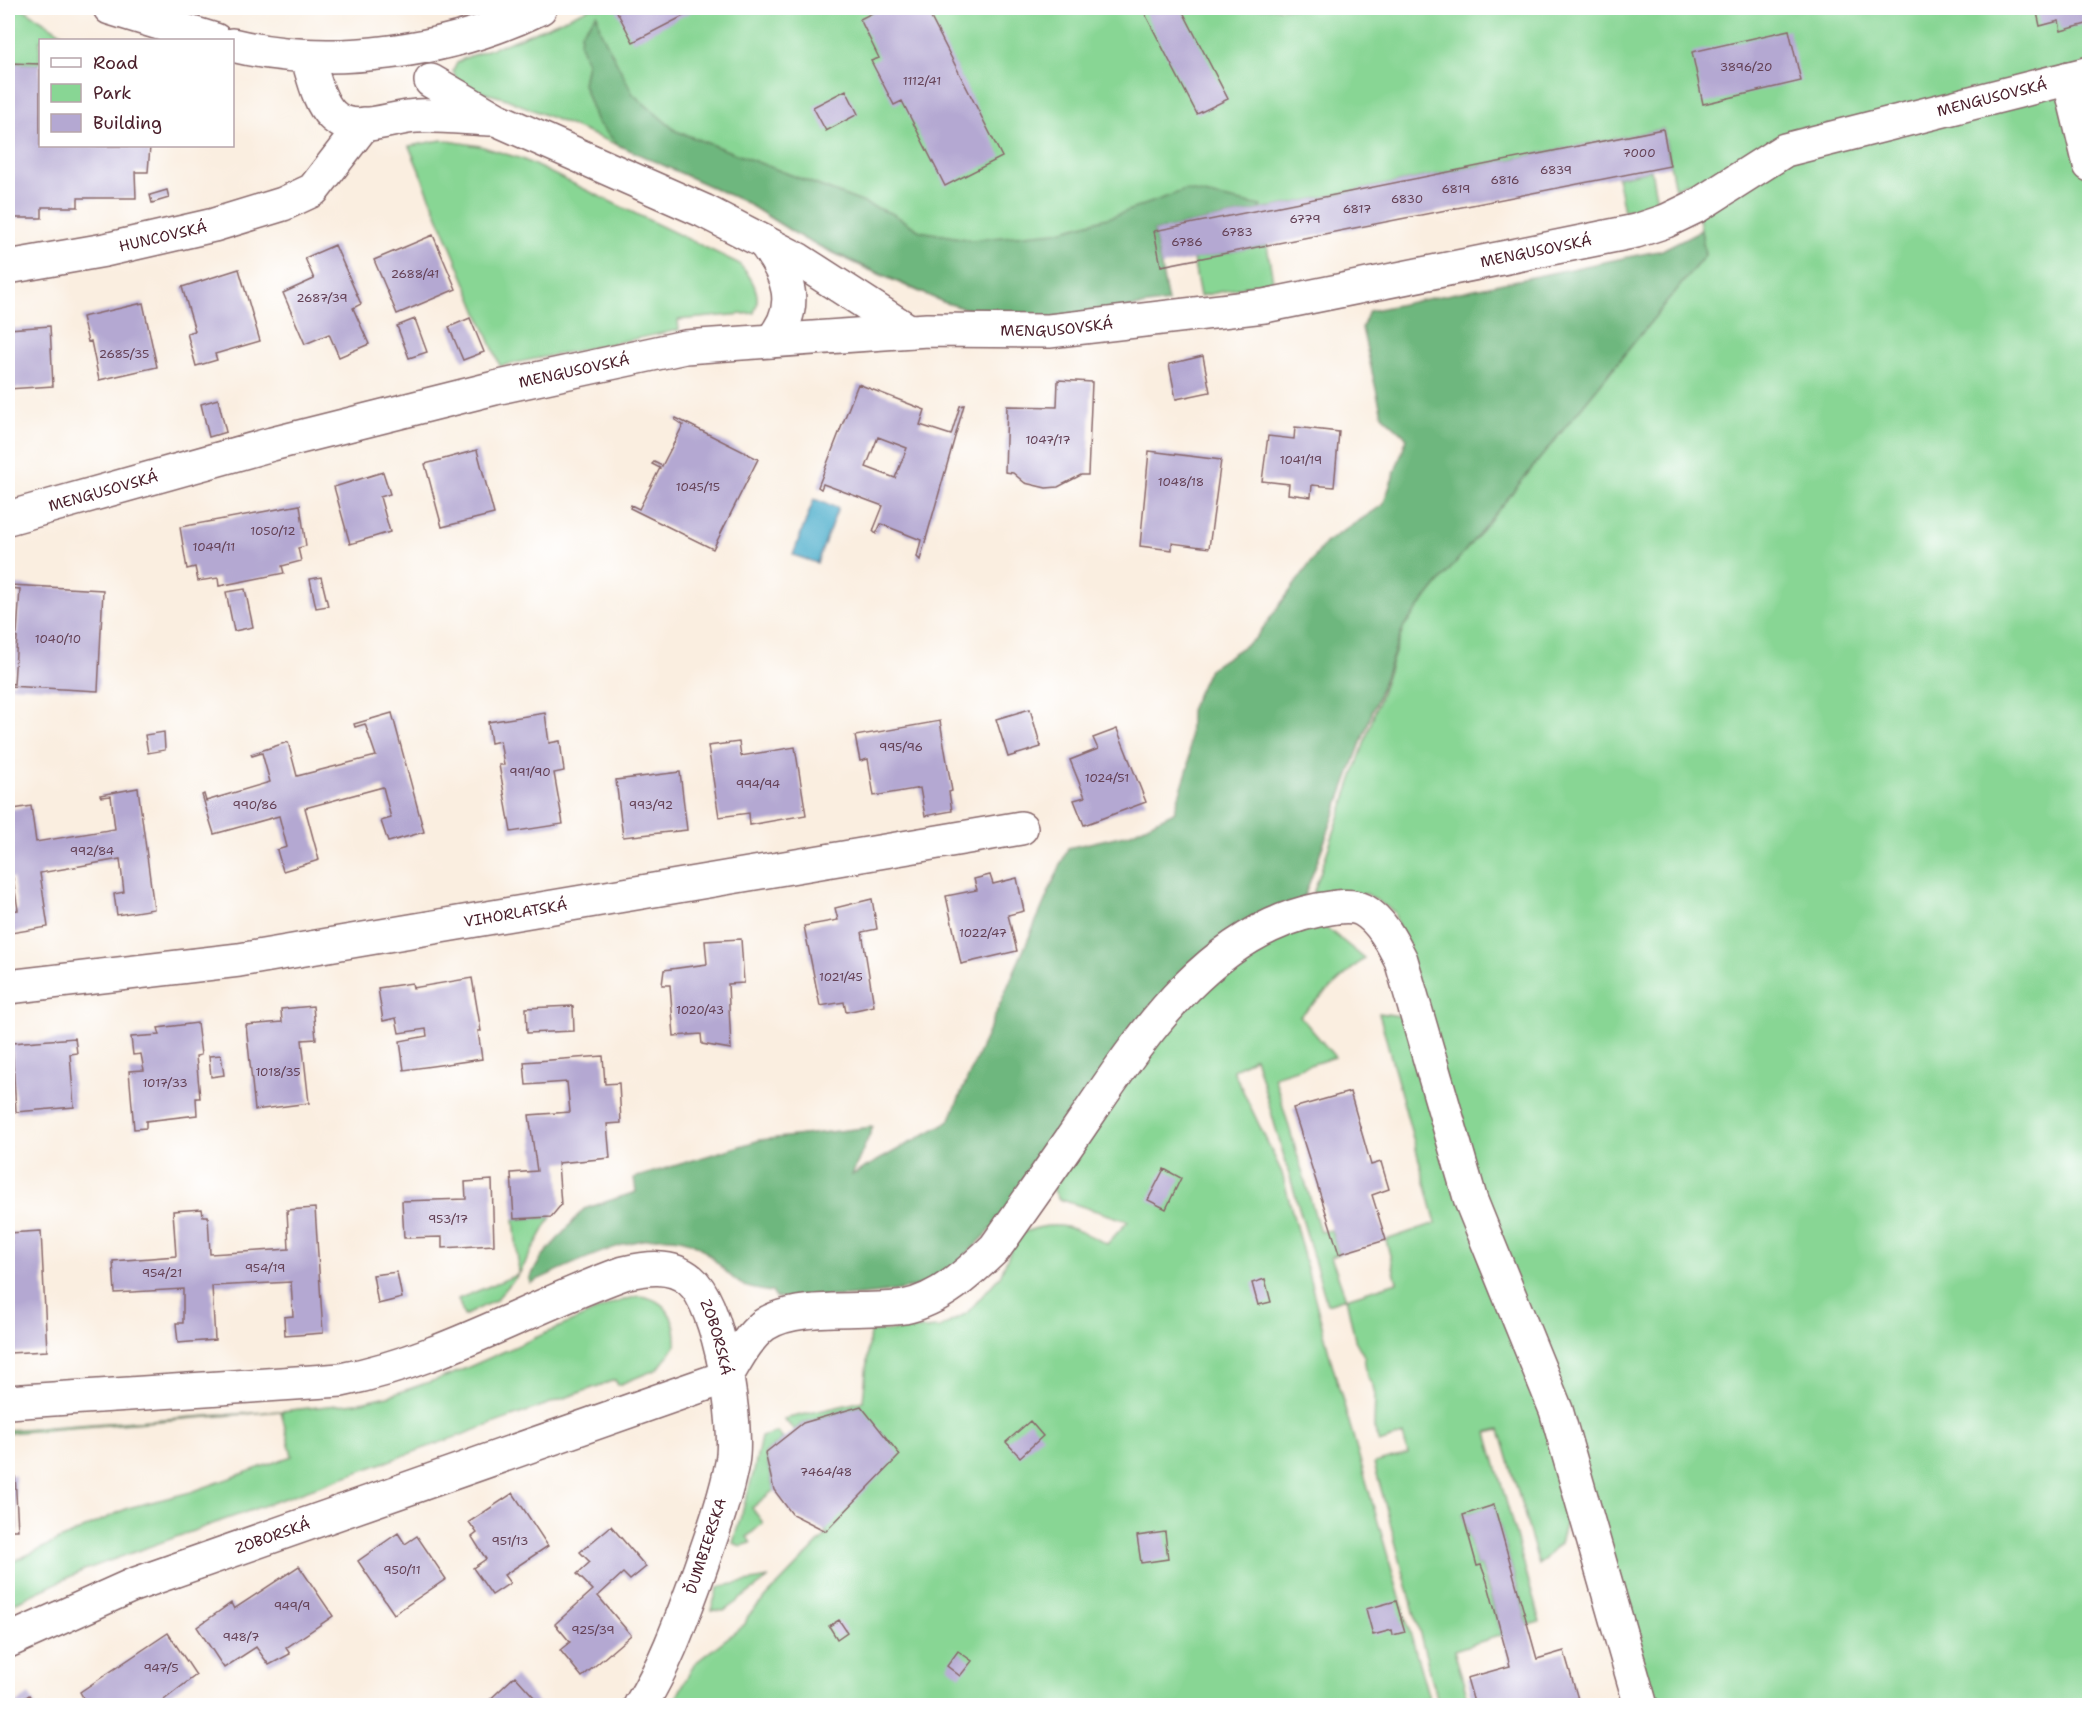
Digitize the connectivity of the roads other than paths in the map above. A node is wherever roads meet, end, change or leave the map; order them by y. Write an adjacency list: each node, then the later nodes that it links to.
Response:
1 (110, 8): 3 (street)
2 (540, 8): 5 (street)
3 (212, 39)
4 (234, 45): 6 (street)
5 (424, 46): 6 (street); 8 (street)
6 (307, 56): 9 (street)
7 (2079, 76): 13 (street); 17 (street, MENGUSOVSKÁ)
8 (430, 81): 10 (street); 11 (street)
9 (323, 101): 12 (street); 14 (street)
10 (416, 116): 11 (street); 12 (street)
11 (496, 119): 15 (street)
12 (364, 124): 14 (street)
13 (2090, 165)
14 (313, 190): 16 (street, HUNCOVSKÁ)
15 (764, 242): 17 (street); 18 (street)
16 (8, 267)
17 (909, 331): 18 (street, MENGUSOVSKÁ)
18 (771, 341): 19 (street, MENGUSOVSKÁ)
19 (8, 518)
20 (1021, 828): 21 (street, VIHORLATSKÁ)
21 (8, 987)
22 (726, 1377): 23 (street, ZOBORSKÁ); 24 (street, ZOBORSKÁ); 25 (street, ĎUMBIERSKA); 26 (street)
23 (8, 1402)
24 (8, 1641)
25 (640, 1706)
26 (1641, 1706)

